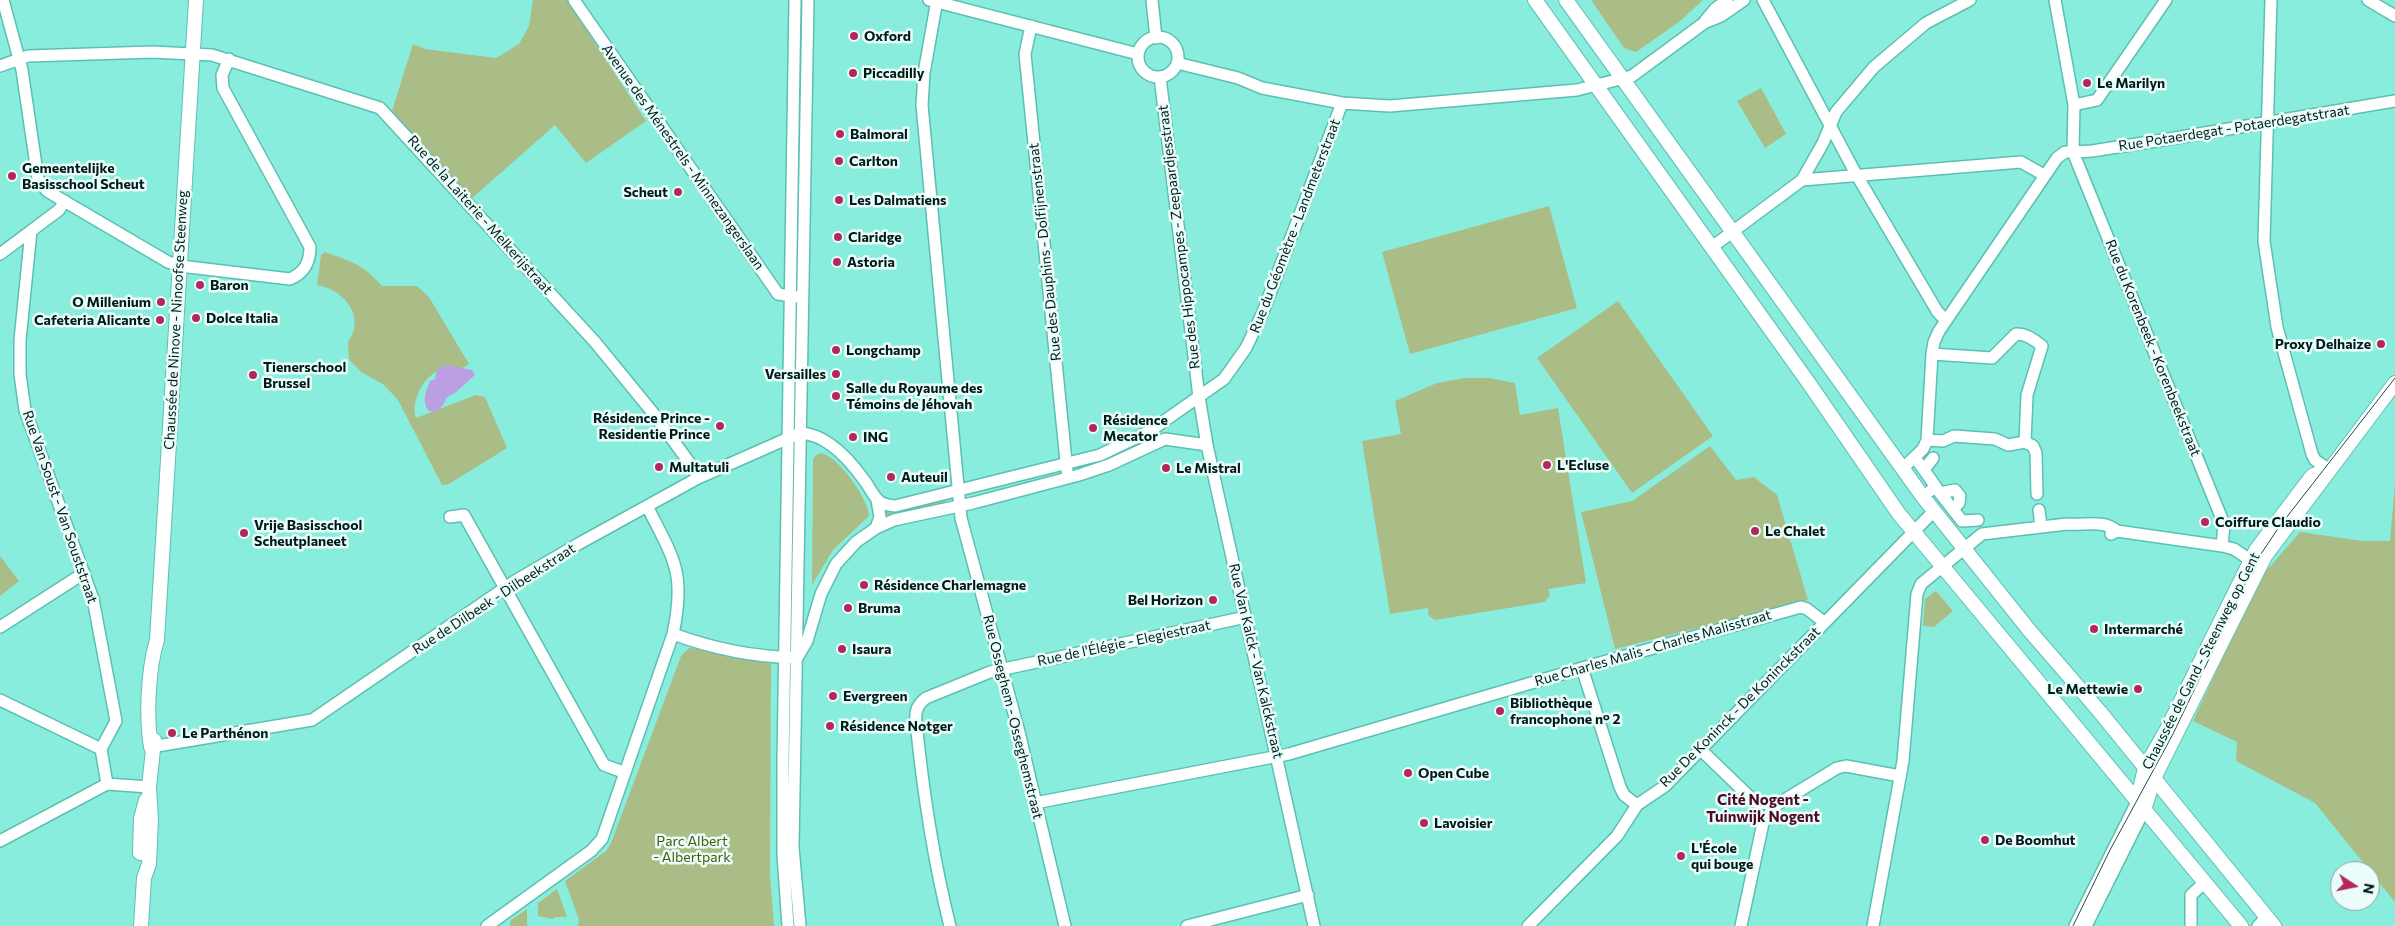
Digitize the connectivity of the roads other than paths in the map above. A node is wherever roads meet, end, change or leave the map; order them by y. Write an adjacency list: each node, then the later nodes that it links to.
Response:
1 (3, 0): 24 (street)
2 (196, 0): 22 (main road, Chaussée de Ninove - Ninoofse Steenweg)
3 (574, 0): 46 (street, Avenue des Ménestrels - Minnezangerslaan)
4 (795, 0): 46 (street)
5 (808, 0): 46 (street)
6 (1152, 0): 21 (street)
7 (1535, 0): 30 (main road)
8 (1566, 0): 29 (main road)
9 (1727, 0): 19 (street)
10 (1744, 0): 19 (street)
11 (1763, 0): 35 (street)
12 (1970, 0): 35 (street)
13 (2055, 0): 33 (street)
14 (2166, 0): 33 (street)
15 (2271, 0): 34 (street)
16 (2368, 0): 18 (street)
17 (934, 1): 20 (street); 62 (street, Rue Osseghem - Osseghemstraat)
18 (2395, 16)
19 (1704, 23): 29 (street)
20 (1031, 26): 23 (street); 57 (street, Rue des Dauphins - Dolfijnenstraat)
21 (1156, 38): 23 (street); 26 (street)
22 (193, 53): 24 (street, Rue de la Laiterie - Melkerijstraat); 25 (street, Rue de la Laiterie - Melkerijstraat); 45 (main road, Chaussée de Ninove - Ninoofse Steenweg)
23 (1138, 54): 28 (street)
24 (18, 58): 27 (street); 40 (street)
25 (229, 59): 45 (street); 60 (street, Rue de la Laiterie - Melkerijstraat)
26 (1177, 63): 28 (street); 32 (street)
27 (0, 66)
28 (1160, 77): 50 (street, Rue des Hippocampes - Zeepaardjesstraat)
29 (1622, 78): 30 (street); 42 (main road)
30 (1595, 85): 32 (street); 43 (main road)
31 (2395, 101): 34 (street, Rue Potaerdegat - Potaerdegatstraat)
32 (1342, 103): 50 (street, Rue du Géomètre - Landmeterstraat)
33 (2074, 105): 36 (street)
34 (2266, 124): 36 (street, Rue Potaerdegat - Potaerdegatstraat); 59 (street)
35 (1830, 127): 37 (street); 39 (street)
36 (2073, 152): 38 (street); 74 (street, Rue du Korenbeek - Korenbeekstraat)
37 (1856, 174): 38 (street); 39 (street); 47 (street)
38 (2044, 175): 47 (street)
39 (1802, 180): 42 (street)
40 (65, 202): 41 (street); 45 (street)
41 (31, 231): 44 (street); 78 (street, Rue Van Soust - Van Souststraat)
42 (1732, 233): 43 (street); 58 (main road)
43 (1712, 248): 73 (main road)
44 (0, 254)
45 (180, 266): 88 (main road, Chaussée de Ninove - Ninoofse Steenweg)
46 (796, 297): 51 (street); 52 (street)
47 (1946, 321): 48 (street)
48 (1932, 354): 53 (street); 54 (street)
49 (2395, 383): 59 (main road, Chaussée de Gand - Steenweg op Gent)
50 (1199, 397): 55 (street, Rue Van Kalck - Van Kalckstraat); 57 (street, Rue du Géomètre - Landmeterstraat)
51 (800, 433): 52 (street, Rue de Dilbeek - Dilbeekstraat); 64 (street); 84 (street)
52 (787, 440): 60 (street, Rue de Dilbeek - Dilbeekstraat); 84 (street)
53 (1927, 440): 54 (street); 58 (street)
54 (2025, 442): 63 (street)
55 (1207, 444): 61 (street); 80 (street, Rue Van Kalck - Van Kalckstraat)
56 (1933, 458): 70 (street)
57 (1066, 465): 61 (street, Rue des Dauphins - Dolfijnenstraat); 62 (street, Rue du Géomètre - Landmeterstraat)
58 (1902, 468): 68 (main road)
59 (2328, 469): 76 (main road, Chaussée de Gand - Steenweg op Gent)
60 (698, 478): 65 (street, Rue de Dilbeek - Dilbeekstraat)
61 (1068, 478): 66 (street)
62 (958, 491): 64 (street, Rue du Géomètre - Landmeterstraat); 66 (street, Rue Osseghem - Osseghemstraat)
63 (2038, 494)
64 (878, 500): 71 (street)
65 (647, 506): 79 (street, Rue de Dilbeek - Dilbeekstraat); 83 (street)
66 (959, 506): 71 (street); 86 (street, Rue Osseghem - Osseghemstraat)
67 (2039, 510): 72 (street)
68 (1934, 511): 73 (street, Rue De Koninck - De Koninckstraat); 75 (main road)
69 (450, 517): 79 (street)
70 (1978, 520)
71 (876, 528): 84 (street)
72 (2041, 528): 74 (street); 75 (street)
73 (1913, 532): 77 (main road); 81 (street, Rue De Koninck - De Koninckstraat)
74 (2222, 546): 76 (street)
75 (1964, 549): 77 (street); 93 (main road)
76 (2255, 563): 93 (main road, Chaussée de Gand - Steenweg op Gent)
77 (1941, 566): 94 (street); 102 (main road)
78 (84, 573): 82 (street); 89 (street, Rue Van Soust - Van Souststraat)
79 (504, 589): 88 (street, Rue de Dilbeek - Dilbeekstraat); 92 (street)
80 (1246, 617): 86 (street, Rue de l'Élégie - Elegiestraat); 91 (street, Rue Van Kalck - Van Kalckstraat)
81 (1824, 622): 85 (street, Rue Charles Malis - Charles Malisstraat); 90 (street, Rue De Koninck - De Koninckstraat)
82 (0, 627)
83 (673, 634): 84 (street); 92 (street)
84 (791, 658): 97 (street)
85 (1582, 668): 91 (street, Rue Charles Malis - Charles Malisstraat); 100 (street)
86 (1002, 669): 99 (street, Rue Osseghem - Osseghemstraat); 112 (street, Rue de l'Élégie - Elegiestraat)
87 (0, 700): 89 (street)
88 (151, 747): 96 (main road, Chaussée de Ninove - Ninoofse Steenweg)
89 (101, 749): 95 (street)
90 (1700, 749): 98 (street); 100 (street, Rue De Koninck - De Koninckstraat)
91 (1277, 756): 99 (street, Rue Charles Malis - Charles Malisstraat); 106 (street, Rue Van Kalck - Van Kalckstraat)
92 (623, 772): 109 (street)
93 (2150, 773): 102 (main road, Chaussée de Gand - Steenweg op Gent); 107 (main road)
94 (1900, 776): 101 (street); 118 (street)
95 (107, 784): 96 (street); 104 (street)
96 (149, 787): 108 (main road, Chaussée de Ninove - Ninoofse Steenweg)
97 (789, 789): 110 (street); 111 (street)
98 (1755, 802): 101 (street); 103 (street)
99 (1035, 803): 113 (street, Rue Osseghem - Osseghemstraat)
100 (1637, 805): 116 (street, Rue De Koninck - De Koninckstraat)
101 (1776, 805): 103 (street)
102 (2140, 806): 105 (main road); 119 (street, Chaussée de Gand - Steenweg op Gent); 120 (street, Chaussée de Gand - Steenweg op Gent)
103 (1763, 823): 117 (street)
104 (0, 842)
105 (2204, 883): 121 (street); 122 (main road)
106 (1308, 895): 114 (street); 115 (street, Rue Van Kalck - Van Kalckstraat)
107 (2267, 923)
108 (141, 926)
109 (487, 926)
110 (788, 926)
111 (800, 926)
112 (950, 926)
113 (1065, 926)
114 (1186, 926)
115 (1314, 926)
116 (1528, 926)
117 (1741, 926)
118 (1873, 926)
119 (2075, 926)
120 (2086, 926)
121 (2191, 926)
122 (2241, 926)

